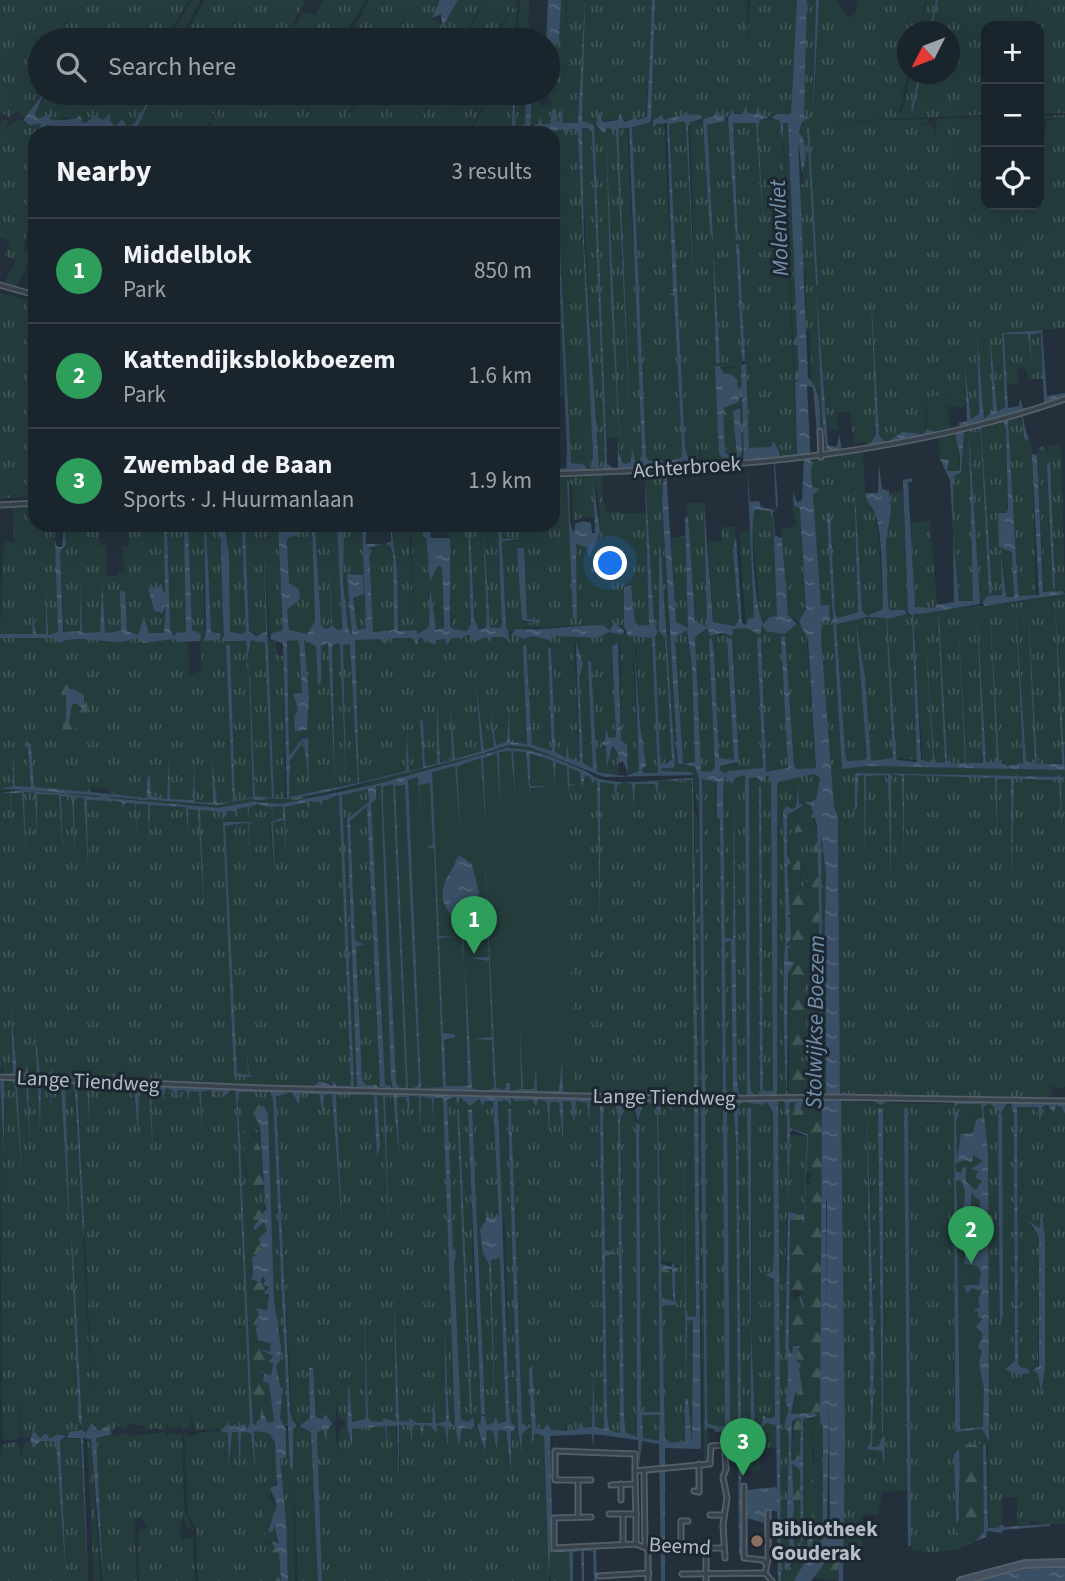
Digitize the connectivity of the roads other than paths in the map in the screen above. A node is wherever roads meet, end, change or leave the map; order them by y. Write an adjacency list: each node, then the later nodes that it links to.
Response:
1 (0, 285): 2 (street)
2 (28, 293)
3 (1065, 399): 5 (street, Achterbroek)
4 (820, 430): 5 (street)
5 (821, 457): 6 (street, Achterbroek)
6 (560, 474)
7 (28, 503): 8 (street)
8 (0, 505)
9 (0, 1077): 10 (street, Lange Tiendweg)
10 (1065, 1101)
11 (704, 1464): 12 (street); 20 (street); 27 (street)
12 (644, 1470): 13 (street); 33 (street)
13 (635, 1471): 15 (street); 17 (street)
14 (592, 1480): 15 (street)
15 (578, 1481): 28 (street)
16 (621, 1484): 17 (street); 18 (street); 21 (street)
17 (635, 1484): 25 (street)
18 (611, 1485)
19 (744, 1486): 39 (street)
20 (694, 1492)
21 (621, 1500)
22 (768, 1512): 39 (street)
23 (609, 1514): 24 (street)
24 (623, 1514): 25 (street); 31 (street)
25 (636, 1514): 32 (street)
26 (710, 1515): 27 (street)
27 (723, 1515): 34 (street)
28 (578, 1517): 29 (street); 31 (street)
29 (591, 1517)
30 (688, 1521): 35 (street)
31 (623, 1544): 32 (street)
32 (636, 1544): 33 (street, Beemd)
33 (647, 1548): 35 (street, Beemd); 40 (street)
34 (724, 1548): 36 (street, Beemd); 37 (street)
35 (681, 1549): 36 (street, Beemd)
36 (706, 1549): 41 (street)
37 (725, 1558)
38 (1065, 1563): 48 (street)
39 (766, 1564): 42 (street)
40 (649, 1573): 44 (street); 45 (street)
41 (706, 1573): 42 (street); 43 (street); 46 (street)
42 (765, 1573): 47 (street)
43 (682, 1574)
44 (599, 1576)
45 (648, 1581)
46 (706, 1581)
47 (772, 1581)
48 (961, 1581)

